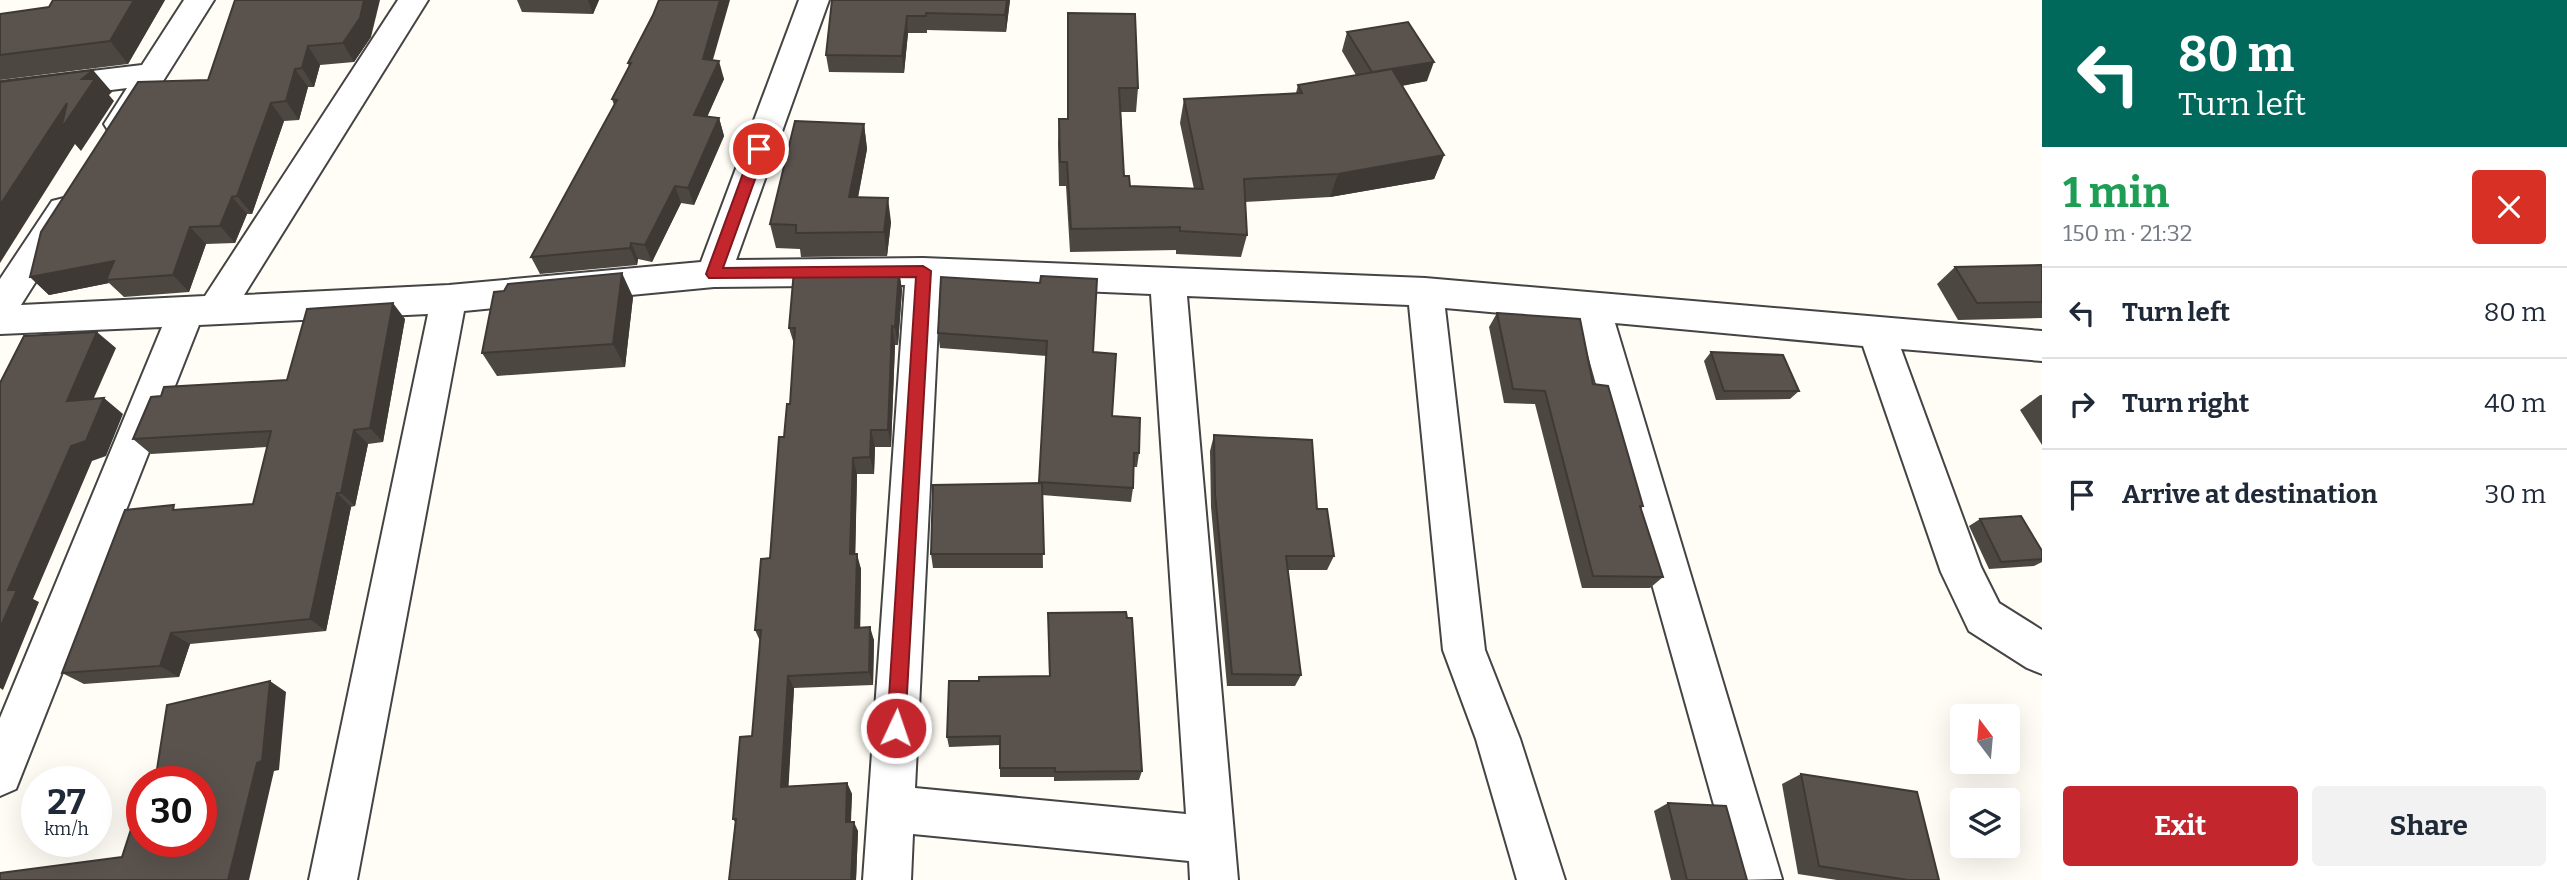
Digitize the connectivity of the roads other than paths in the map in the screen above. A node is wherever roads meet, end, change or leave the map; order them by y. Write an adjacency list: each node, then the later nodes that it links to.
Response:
1 (199, 0): 4 (street)
2 (413, 0): 15 (street)
3 (814, 0): 9 (street)
4 (152, 74): 5 (street); 6 (street)
5 (0, 93)
6 (107, 144)
7 (84, 179): 13 (street)
8 (923, 271): 9 (street); 10 (street); 21 (street)
9 (714, 274): 12 (street)
10 (1168, 282): 11 (street); 22 (street)
11 (1425, 292): 14 (street); 25 (street)
12 (449, 299): 15 (street); 23 (street)
13 (0, 308)
14 (1593, 308): 17 (street); 26 (street)
15 (200, 312): 16 (street); 20 (street)
16 (0, 320)
17 (1877, 333): 18 (street); 19 (street)
18 (2042, 346)
19 (2042, 654)
20 (0, 773)
21 (891, 809): 22 (street); 24 (street)
22 (1211, 860)
23 (333, 880)
24 (887, 880)
25 (1541, 880)
26 (1762, 880)

